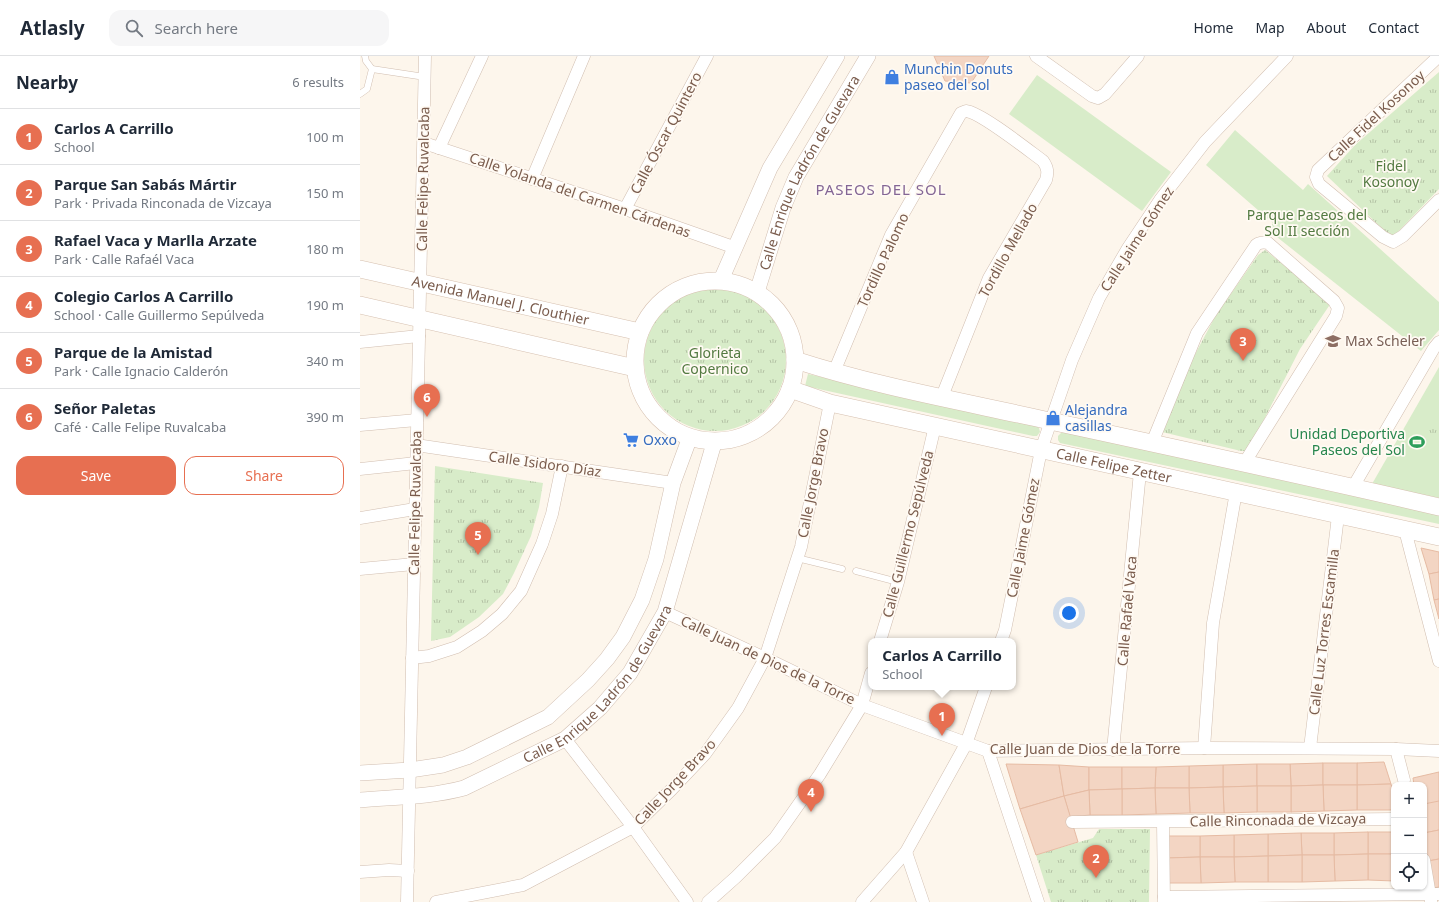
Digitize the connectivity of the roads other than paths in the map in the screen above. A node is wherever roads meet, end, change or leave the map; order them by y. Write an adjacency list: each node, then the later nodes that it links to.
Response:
1 (365, 56): 12 (lane)
2 (425, 56): 13 (street, Calle Felipe Ruvalcaba)
3 (482, 56): 17 (street)
4 (584, 56): 18 (street)
5 (708, 56): 20 (street, Calle Óscar Quintero)
6 (837, 56): 21 (street, Calle Enrique Ladrón de Guevara)
7 (868, 56): 25 (street, Calle Enrique Ladrón de Guevara)
8 (1036, 56): 9 (street)
9 (1138, 56)
10 (1287, 56): 39 (street, Calle Jaime Gómez)
11 (1439, 56): 19 (street, Calle Fidel Kosonoy)
12 (372, 69): 13 (lane); 14 (lane)
13 (425, 77): 16 (street, Calle Felipe Ruvalcaba)
14 (360, 94)
15 (966, 110): 34 (street, Tordillo Palomo); 36 (street, Tordillo Mellado)
16 (424, 143): 17 (street, Calle Yolanda del Carmen Cárdenas); 24 (street, Calle Felipe Ruvalcaba)
17 (439, 148): 18 (street, Calle Yolanda del Carmen Cárdenas)
18 (532, 179): 20 (street, Calle Yolanda del Carmen Cárdenas)
19 (1439, 200)
20 (625, 209): 21 (street, Calle Yolanda del Carmen Cárdenas)
21 (736, 248): 23 (street, Calle Enrique Ladrón de Guevara)
22 (360, 269): 24 (main road, Avenida Manuel J. Clouthier)
23 (722, 280): 25 (main road); 28 (main road)
24 (420, 282): 27 (street, Calle Felipe Ruvalcaba); 28 (main road, Avenida Manuel J. Clouthier)
25 (757, 292): 32 (main road)
26 (360, 305): 27 (main road)
27 (420, 318): 29 (street, Calle Felipe Ruvalcaba); 33 (main road)
28 (640, 332): 33 (main road)
29 (419, 336): 30 (street); 38 (street, Calle Felipe Ruvalcaba)
30 (360, 342)
31 (1439, 342): 53 (street)
32 (795, 360): 34 (main road); 35 (main road)
33 (635, 368): 42 (main road)
34 (834, 372): 36 (main road)
35 (790, 389): 37 (main road, Calle Felipe Zetter); 43 (main road)
36 (941, 399): 39 (main road)
37 (830, 402): 41 (main road, Calle Felipe Zetter); 61 (street, Calle Jorge Bravo)
38 (417, 420): 40 (street); 45 (street, Calle Felipe Ruvalcaba)
39 (1050, 421): 44 (main road); 46 (street, Calle Jaime Gómez)
40 (360, 425)
41 (935, 426): 46 (main road, Calle Felipe Zetter); 66 (street, Calle Guillermo Sepúlveda)
42 (690, 437): 43 (main road); 52 (street, Calle Enrique Ladrón de Guevara)
43 (715, 442): 67 (street, Calle Enrique Ladrón de Guevara)
44 (1152, 443): 47 (main road); 47 (street)
45 (416, 445): 48 (street, Calle Felipe Ruvalcaba); 49 (street, Calle Isidoro Díaz)
46 (1041, 450): 51 (main road, Calle Felipe Zetter); 69 (street, Calle Jaime Gómez)
47 (1245, 462): 53 (main road)
48 (416, 463): 50 (street); 56 (street, Calle Felipe Ruvalcaba)
49 (562, 466): 52 (street, Calle Isidoro Díaz); 70 (street)
50 (360, 469)
51 (1140, 472): 54 (main road, Calle Felipe Zetter); 81 (street, Calle Rafaél Vaca)
52 (673, 483): 84 (street, Calle Enrique Ladrón de Guevara)
53 (1353, 487): 55 (main road)
54 (1236, 492): 57 (main road, Calle Felipe Zetter); 78 (street)
55 (1439, 508)
56 (415, 509): 58 (street); 62 (street, Calle Felipe Ruvalcaba)
57 (1338, 516): 59 (main road, Calle Felipe Zetter); 79 (street, Calle Luz Torres Escamilla)
58 (360, 518)
59 (1405, 530): 60 (main road, Calle Felipe Zetter); 72 (street)
60 (1439, 537)
61 (797, 558): 63 (lane); 71 (street, Calle Jorge Bravo)
62 (414, 564): 64 (street); 70 (street, Calle Felipe Ruvalcaba)
63 (842, 569)
64 (360, 570)
65 (856, 571): 66 (lane)
66 (898, 582): 68 (street, Calle Guillermo Sepúlveda)
67 (665, 612): 71 (street, Calle Juan de Dios de la Torre); 76 (street, Calle Enrique Ladrón de Guevara)
68 (881, 638)
69 (1002, 638)
70 (412, 658): 84 (street, Calle Felipe Ruvalcaba)
71 (764, 658): 75 (street, Calle Juan de Dios de la Torre); 92 (street, Calle Jorge Bravo)
72 (1439, 661)
73 (868, 684): 75 (street)
74 (985, 690): 77 (street)
75 (862, 705): 77 (street, Calle Juan de Dios de la Torre); 102 (street)
76 (565, 739): 87 (street, Calle Enrique Ladrón de Guevara); 92 (street)
77 (966, 744): 82 (street, Calle Juan de Dios de la Torre); 93 (street)
78 (1204, 748): 79 (street, Calle Juan de Dios de la Torre); 81 (street, Calle Juan de Dios de la Torre)
79 (1310, 748): 80 (street, Calle Juan de Dios de la Torre)
80 (1396, 749): 83 (street, Calle Juan de Dios de la Torre); 86 (street)
81 (1113, 750): 82 (street, Calle Juan de Dios de la Torre)
82 (988, 751): 105 (street)
83 (1439, 751)
84 (410, 770): 85 (street, Calle Enrique Ladrón de Guevara); 87 (street, Calle Felipe Ruvalcaba)
85 (360, 773)
86 (1404, 780)
87 (409, 797): 88 (street, Calle Enrique Ladrón de Guevara); 94 (street, Calle Felipe Ruvalcaba)
88 (360, 800)
89 (1391, 819): 91 (street, Calle Rinconada de Vizcaya)
90 (1072, 822): 91 (street, Calle Rinconada de Vizcaya)
91 (1163, 822): 98 (street)
92 (633, 827): 100 (street, Calle Jorge Bravo); 101 (street)
93 (906, 852): 103 (street); 104 (street)
94 (408, 871): 96 (street); 99 (street, Calle Felipe Ruvalcaba)
95 (1427, 871): 97 (street)
96 (360, 872)
97 (1434, 897): 98 (street)
98 (1164, 900)
99 (407, 902)
100 (436, 902)
101 (687, 902)
102 (708, 902)
103 (862, 902)
104 (923, 902)
105 (1038, 902)

